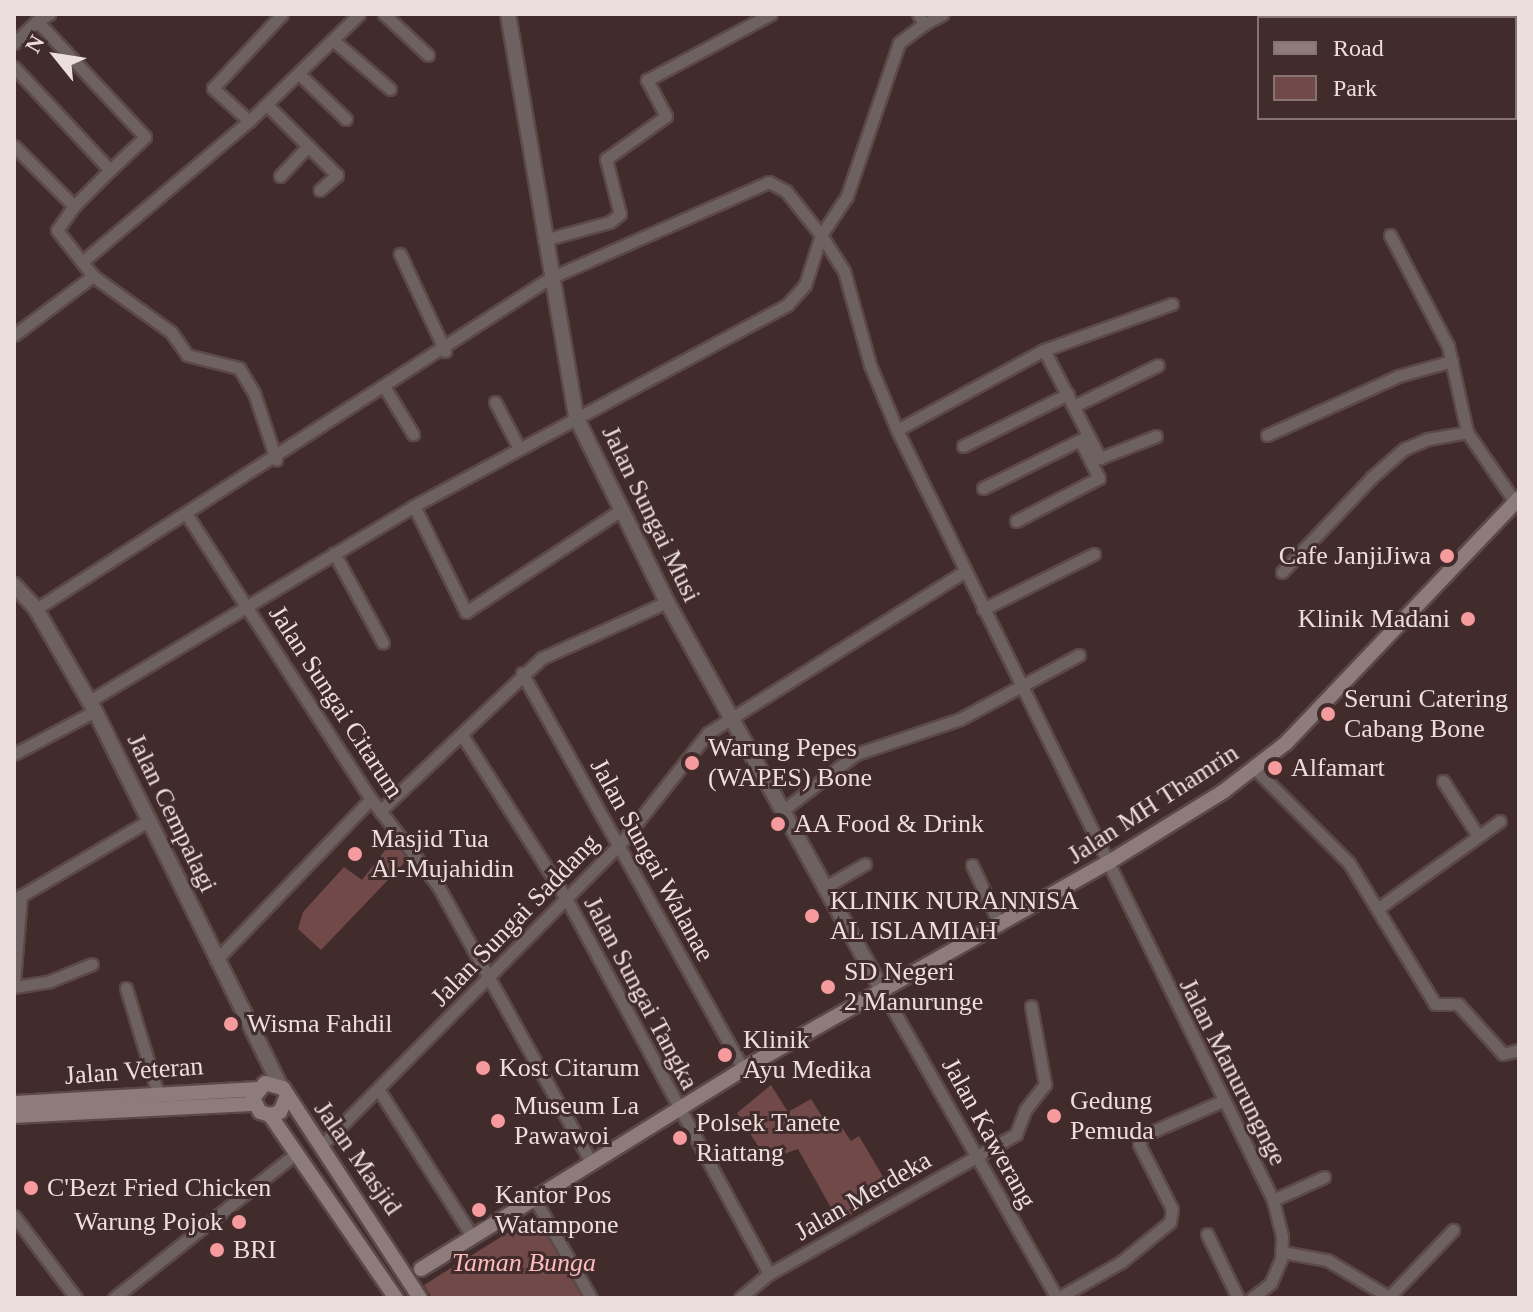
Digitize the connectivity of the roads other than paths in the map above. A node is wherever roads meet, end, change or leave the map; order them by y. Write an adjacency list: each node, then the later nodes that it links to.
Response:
1 (49, 14): 9 (street)
2 (282, 14): 18 (street)
3 (359, 14): 10 (street)
4 (384, 14): 12 (street)
5 (508, 14): 27 (street, Jalan Sungai Musi)
6 (771, 14): 27 (street)
7 (943, 14): 8 (street)
8 (921, 19): 25 (street)
9 (37, 21): 11 (street); 21 (street)
10 (333, 40): 14 (street); 15 (street)
11 (14, 42)
12 (428, 55)
13 (14, 67): 21 (street)
14 (299, 74): 16 (street); 17 (street)
15 (390, 89)
16 (267, 105): 18 (street); 20 (street)
17 (346, 119)
18 (249, 121): 29 (street)
19 (14, 146): 24 (street)
20 (308, 146): 22 (street); 23 (street)
21 (110, 170): 24 (street)
22 (280, 176)
23 (320, 190)
24 (74, 206): 29 (street)
25 (821, 235): 31 (street, Jalan Manurungnge); 42 (street); 43 (street, Jalan Manurungnge)
26 (1390, 235): 36 (street)
27 (544, 240): 31 (street, Jalan Sungai Musi)
28 (400, 254): 35 (street)
29 (82, 262): 30 (street)
30 (93, 276): 33 (street); 51 (street)
31 (550, 278): 35 (street); 42 (street, Jalan Sungai Musi)
32 (1172, 304): 34 (street)
33 (14, 335)
34 (1044, 350): 39 (street); 43 (street)
35 (445, 351): 38 (street)
36 (1452, 361): 44 (street); 46 (street)
37 (1158, 365): 41 (street)
38 (385, 388): 45 (street); 51 (street)
39 (1068, 394): 41 (street); 49 (street)
40 (495, 402): 50 (street)
41 (1074, 406): 48 (street)
42 (576, 417): 50 (street); 55 (street, Jalan Sungai Musi)
43 (897, 430): 60 (street, Jalan Manurungnge)
44 (1467, 432): 53 (street); 61 (street)
45 (413, 434)
46 (1267, 435)
47 (1156, 436): 48 (street)
48 (1084, 438): 52 (street); 57 (street)
49 (963, 446)
50 (519, 448): 54 (street)
51 (276, 459): 56 (street)
52 (983, 488)
53 (1517, 500): 75 (main road, Jalan MH Thamrin)
54 (414, 506): 55 (street); 58 (street)
55 (622, 509): 63 (street, Jalan Sungai Musi)
56 (187, 515): 64 (street); 65 (street, Jalan Sungai Citarum)
57 (1016, 521)
58 (334, 553): 65 (street); 67 (street)
59 (1094, 554): 66 (street)
60 (964, 572): 66 (street, Jalan Manurungnge); 72 (street, Jalan Sungai Saddang)
61 (1282, 572)
62 (14, 585): 64 (street, Jalan Cempalagi)
63 (667, 602): 69 (street); 72 (street, Jalan Sungai Musi)
64 (36, 609): 71 (street, Jalan Cempalagi)
65 (248, 609): 71 (street); 77 (street, Jalan Sungai Citarum)
66 (983, 609): 70 (street, Jalan Manurungnge)
67 (383, 643)
68 (1079, 655): 70 (street)
69 (522, 673): 73 (street); 83 (street, Jalan Sungai Walanae)
70 (1021, 688): 79 (street); 85 (street, Jalan Manurungnge)
71 (92, 706): 74 (street); 80 (street, Jalan Cempalagi)
72 (730, 716): 79 (street, Jalan Sungai Musi); 83 (street, Jalan Sungai Saddang)
73 (462, 735): 78 (street); 89 (street, Jalan Sungai Tangka)
74 (14, 754)
75 (1255, 769): 85 (main road, Jalan MH Thamrin); 90 (street)
76 (1443, 781): 82 (street)
77 (371, 799): 78 (street, Jalan Sungai Citarum); 92 (street)
78 (380, 811): 94 (street, Jalan Sungai Citarum)
79 (782, 811): 87 (street, Jalan Sungai Musi)
80 (150, 820): 88 (street); 92 (street, Jalan Cempalagi)
81 (1500, 821): 82 (street)
82 (1478, 836): 90 (street)
83 (620, 844): 89 (street, Jalan Sungai Saddang); 100 (street, Jalan Sungai Walanae)
84 (865, 864): 87 (street)
85 (1106, 864): 91 (main road, Jalan MH Thamrin); 105 (street, Jalan Manurungnge)
86 (972, 865): 91 (street)
87 (825, 887): 97 (street, Jalan Sungai Musi)
88 (18, 897): 95 (street)
89 (566, 898): 94 (street, Jalan Sungai Saddang); 107 (street, Jalan Sungai Tangka)
90 (1377, 909): 99 (street)
91 (1000, 925): 97 (main road, Jalan MH Thamrin)
92 (216, 960): 101 (street, Jalan Cempalagi)
93 (92, 964): 95 (street)
94 (492, 977): 102 (street, Jalan Sungai Saddang); 113 (street, Jalan Sungai Citarum)
95 (14, 984)
96 (126, 988): 103 (street)
97 (882, 990): 100 (main road, Jalan MH Thamrin); 112 (street, Jalan Kawerang)
98 (1031, 1006): 112 (street, Jalan Merdeka)
99 (1519, 1050)
100 (743, 1069): 107 (main road, Jalan MH Thamrin)
101 (268, 1088): 104 (main road, Jalan Veteran); 108 (main road); 108 (main road); 110 (main road, Jalan Masjid)
102 (380, 1092): 110 (street, Jalan Sungai Saddang); 120 (street)
103 (158, 1094): 104 (main road, Jalan Veteran); 106 (main road, Jalan Veteran)
104 (223, 1096): 109 (main road, Jalan Veteran)
105 (1222, 1101): 116 (street, Jalan Manurungnge); 134 (street)
106 (14, 1103)
107 (678, 1110): 113 (main road, Jalan MH Thamrin); 124 (street, Jalan Sungai Tangka)
108 (270, 1115): 111 (main road, Jalan Masjid)
109 (14, 1116)
110 (321, 1146): 122 (main road, Jalan Masjid)
111 (296, 1153): 125 (main road, Jalan Masjid); 129 (street)
112 (977, 1155): 124 (street, Jalan Merdeka); 134 (street, Jalan Kawerang)
113 (591, 1162): 115 (main road, Jalan MH Thamrin)
114 (1324, 1177): 116 (street)
115 (534, 1198): 120 (main road, Jalan MH Thamrin); 132 (street)
116 (1273, 1200): 121 (street, Jalan Manurungnge)
117 (14, 1216): 128 (street)
118 (1453, 1230): 127 (street)
119 (1207, 1234): 135 (street)
120 (472, 1236): 123 (main road, Jalan MH Thamrin)
121 (1282, 1252): 127 (street); 136 (street)
122 (399, 1262): 123 (main road); 125 (main road); 126 (main road, Jalan Masjid)
123 (421, 1269): 126 (main road)
124 (769, 1274): 133 (street, Jalan Merdeka)
125 (382, 1275): 130 (street); 131 (main road, Jalan Masjid)
126 (413, 1295)
127 (1388, 1297)
128 (76, 1298)
129 (114, 1298)
130 (386, 1298)
131 (396, 1298)
132 (591, 1298)
133 (740, 1298)
134 (1057, 1298)
135 (1238, 1298)
136 (1252, 1298)

